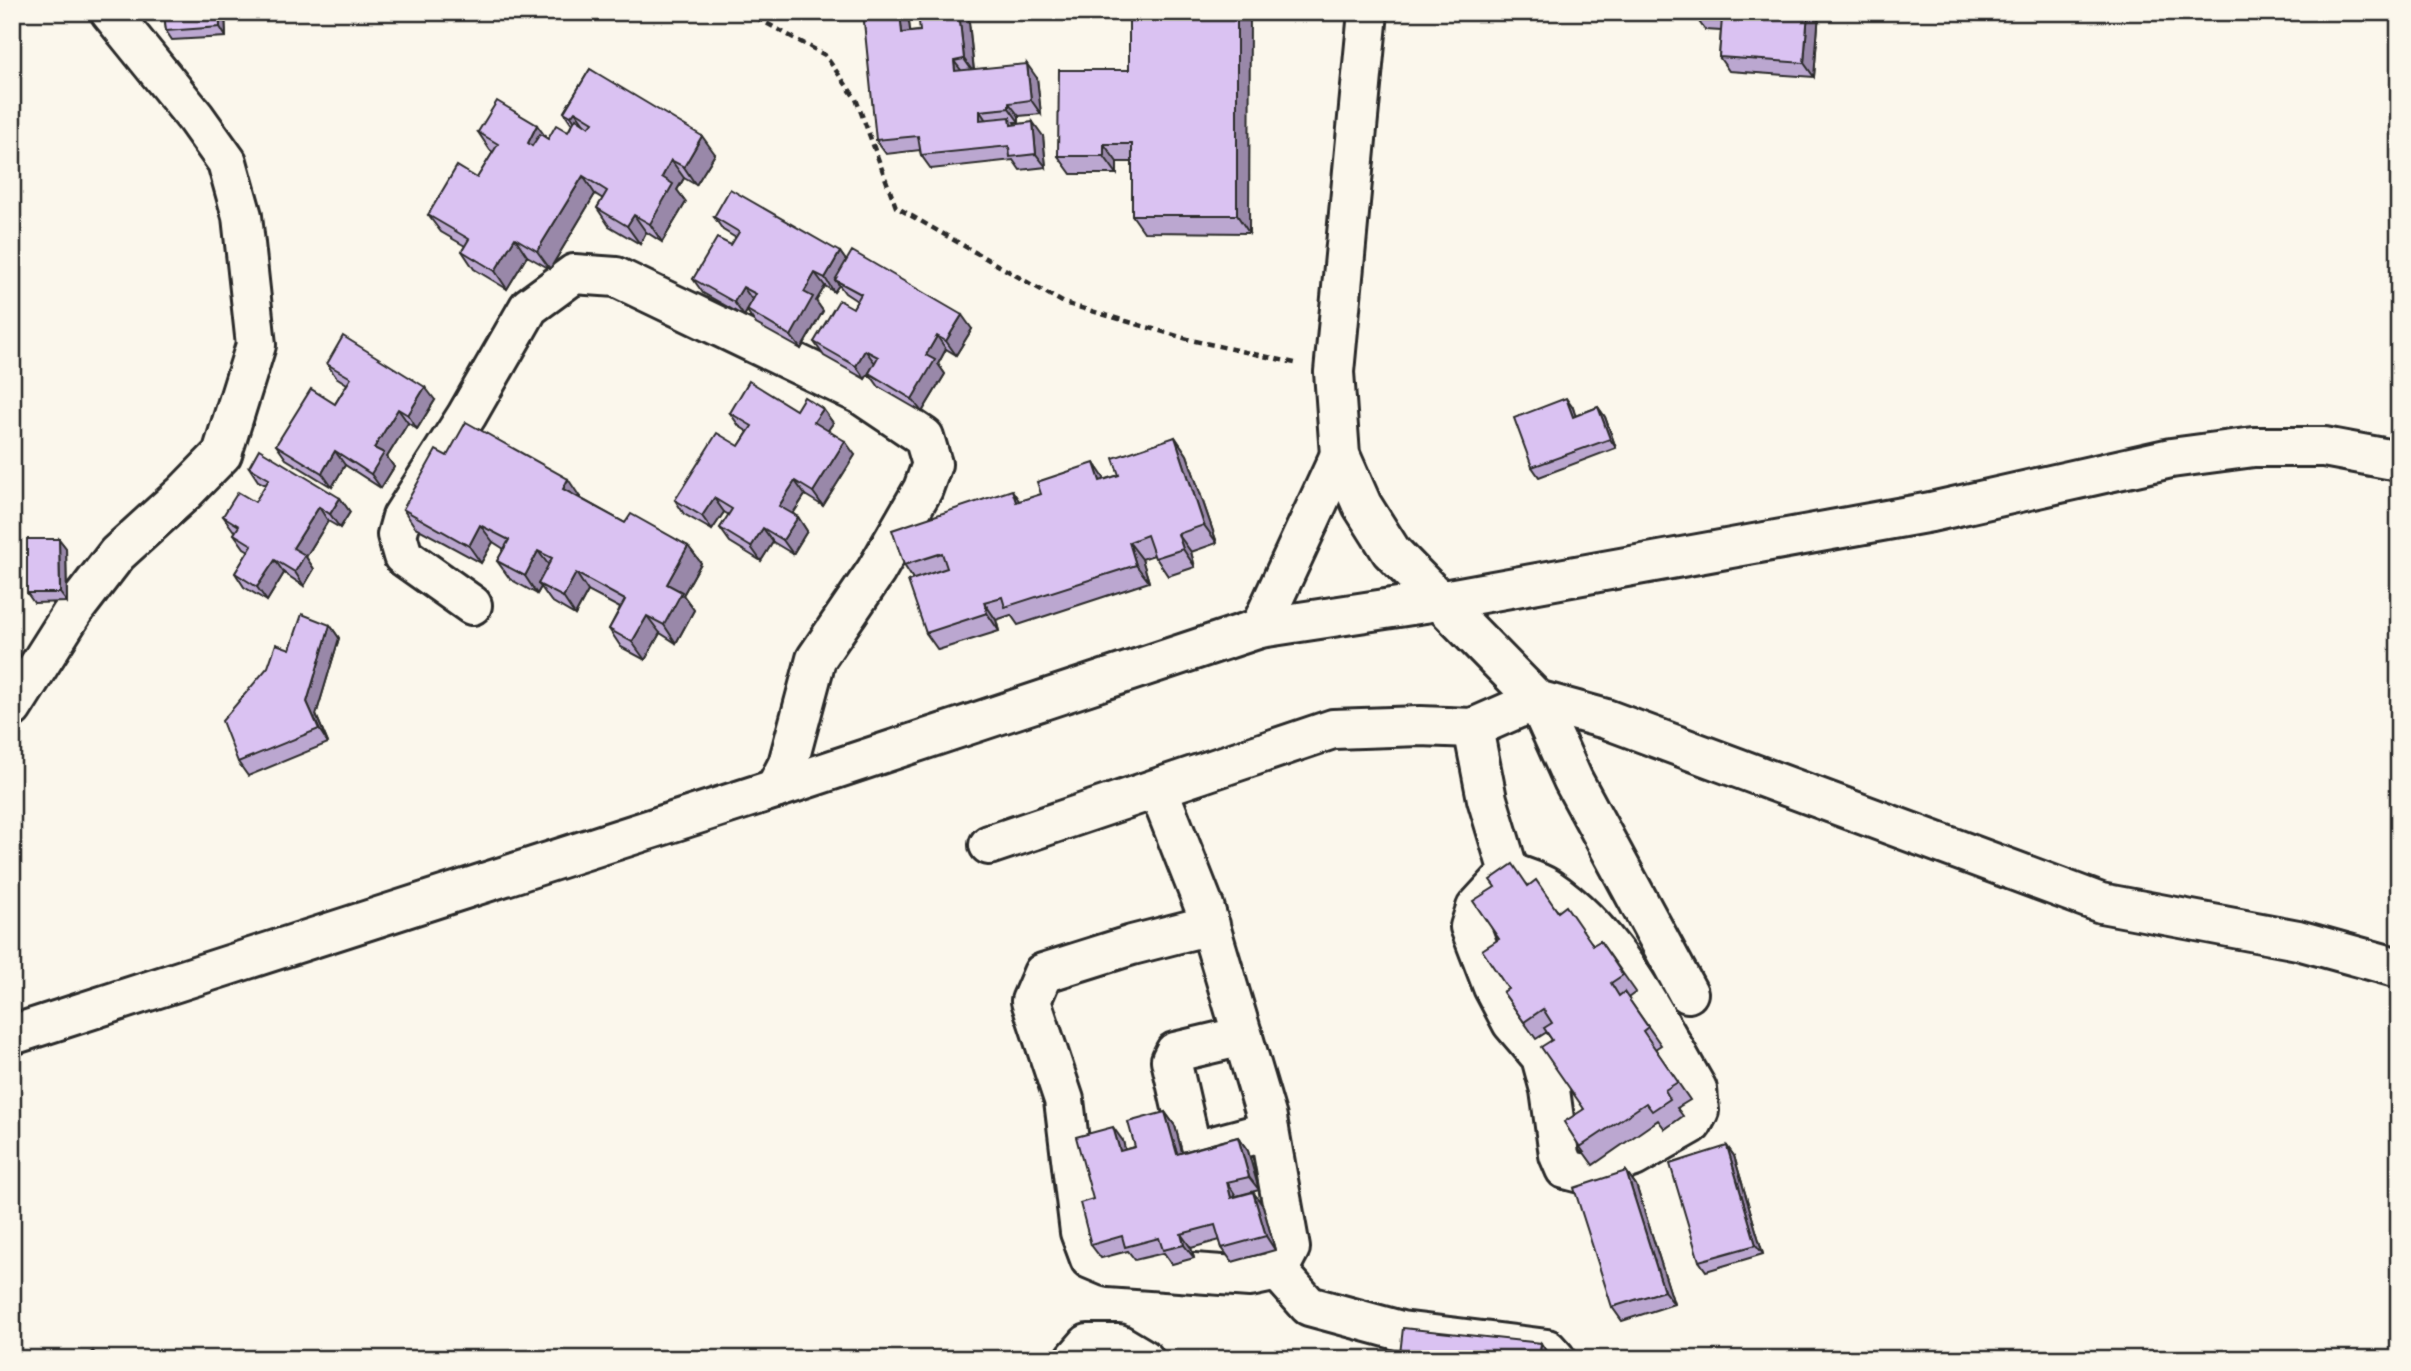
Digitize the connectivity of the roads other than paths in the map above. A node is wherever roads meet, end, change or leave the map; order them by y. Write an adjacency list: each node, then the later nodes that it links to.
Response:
1 (110, 12): 9 (street)
2 (1368, 12): 3 (street)
3 (1340, 455): 5 (street); 7 (street)
4 (2399, 461): 5 (street)
5 (1438, 601): 7 (street); 8 (street)
6 (472, 605): 11 (street)
7 (1260, 628): 11 (street)
8 (1537, 699): 10 (street); 16 (street); 17 (street)
9 (12, 708)
10 (1474, 728): 12 (street); 14 (street)
11 (775, 789): 18 (street)
12 (1158, 789): 13 (street); 15 (street)
13 (989, 845)
14 (1508, 872): 14 (street)
15 (1210, 925): 19 (street); 21 (street)
16 (2399, 968)
17 (1688, 993)
18 (12, 1035)
19 (1243, 1036): 20 (street); 20 (street)
20 (1269, 1131): 21 (street)
21 (1278, 1271): 22 (street)
22 (1399, 1345): 25 (street)
23 (1076, 1359): 24 (street)
24 (1144, 1359)
25 (1556, 1359)

